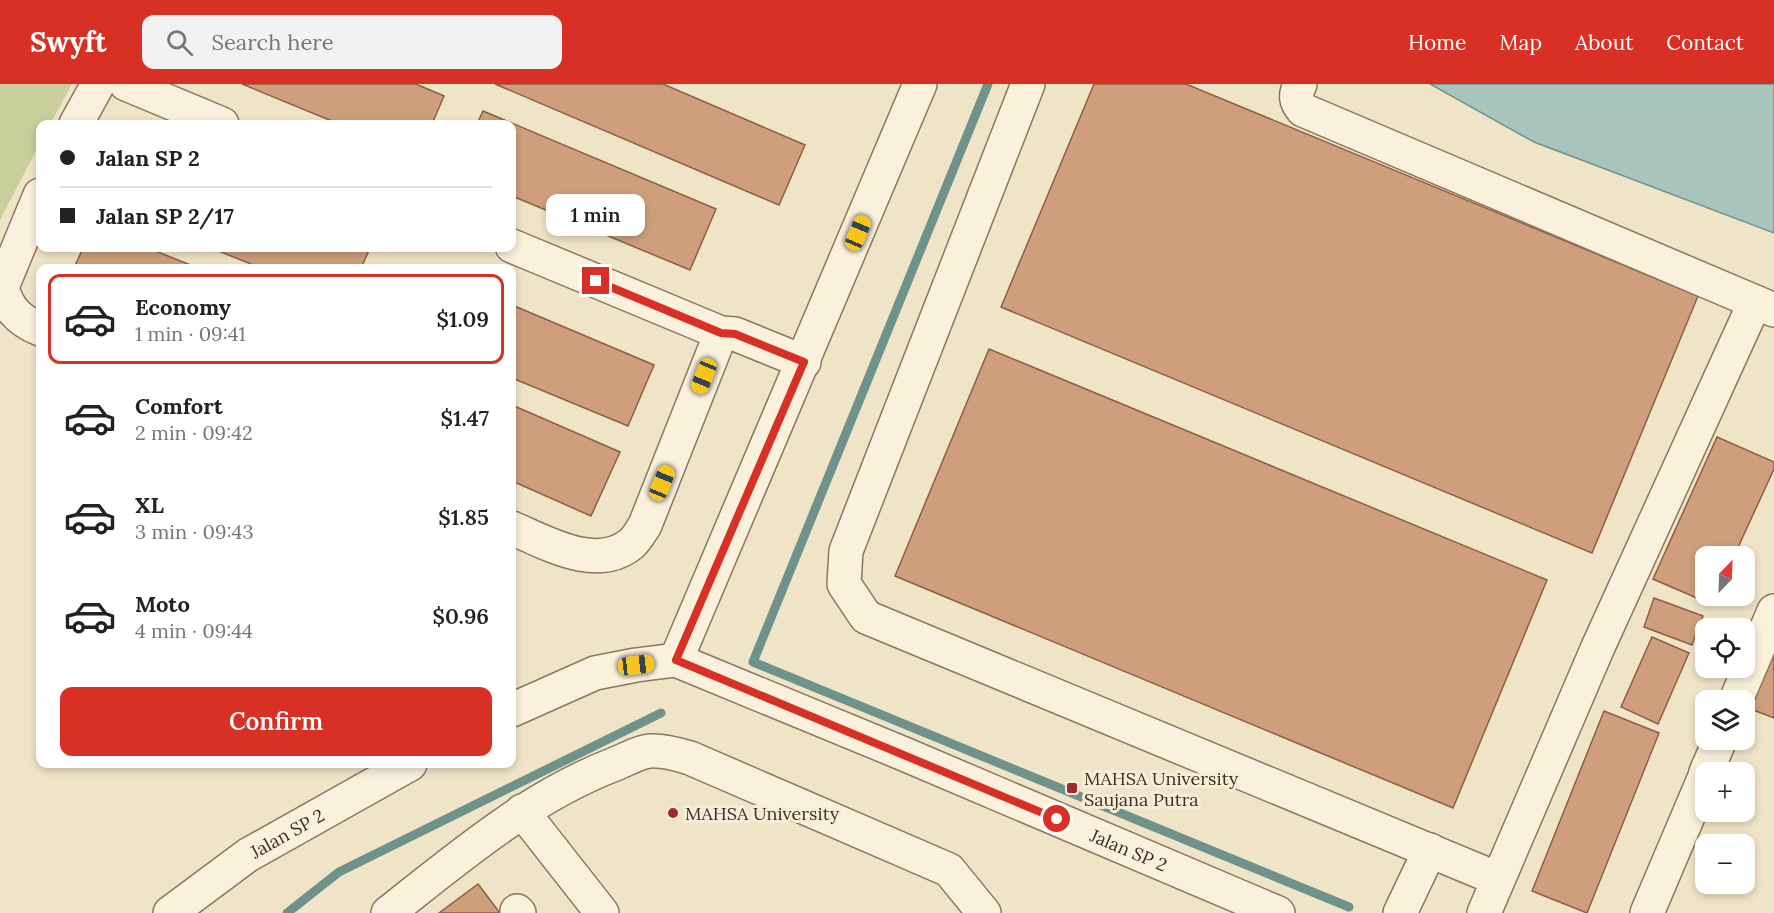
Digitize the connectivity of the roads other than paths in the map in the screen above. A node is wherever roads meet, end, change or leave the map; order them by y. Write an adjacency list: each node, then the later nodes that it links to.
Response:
1 (98, 84): 6 (street)
2 (126, 84): 7 (street)
3 (920, 84): 13 (street)
4 (1028, 84): 22 (street)
5 (1300, 84): 10 (street)
6 (78, 120)
7 (212, 120)
8 (36, 204): 11 (street)
9 (516, 248): 12 (street)
10 (1765, 306): 23 (street)
11 (36, 327)
12 (721, 333): 13 (street); 14 (street)
13 (804, 362): 16 (street)
14 (516, 530)
15 (1774, 611): 17 (street)
16 (676, 660): 18 (street, Jalan SP 2); 24 (street, Jalan SP 2)
17 (1740, 690)
18 (516, 708)
19 (403, 768): 25 (street, Jalan SP 2)
20 (1695, 799): 31 (street)
21 (522, 811): 26 (street); 27 (street); 28 (street)
22 (1430, 850): 23 (street); 29 (street)
23 (1498, 879): 30 (street)
24 (1262, 910)
25 (170, 913)
26 (388, 913)
27 (602, 913)
28 (984, 913)
29 (1400, 913)
30 (1484, 913)
31 (1647, 913)

